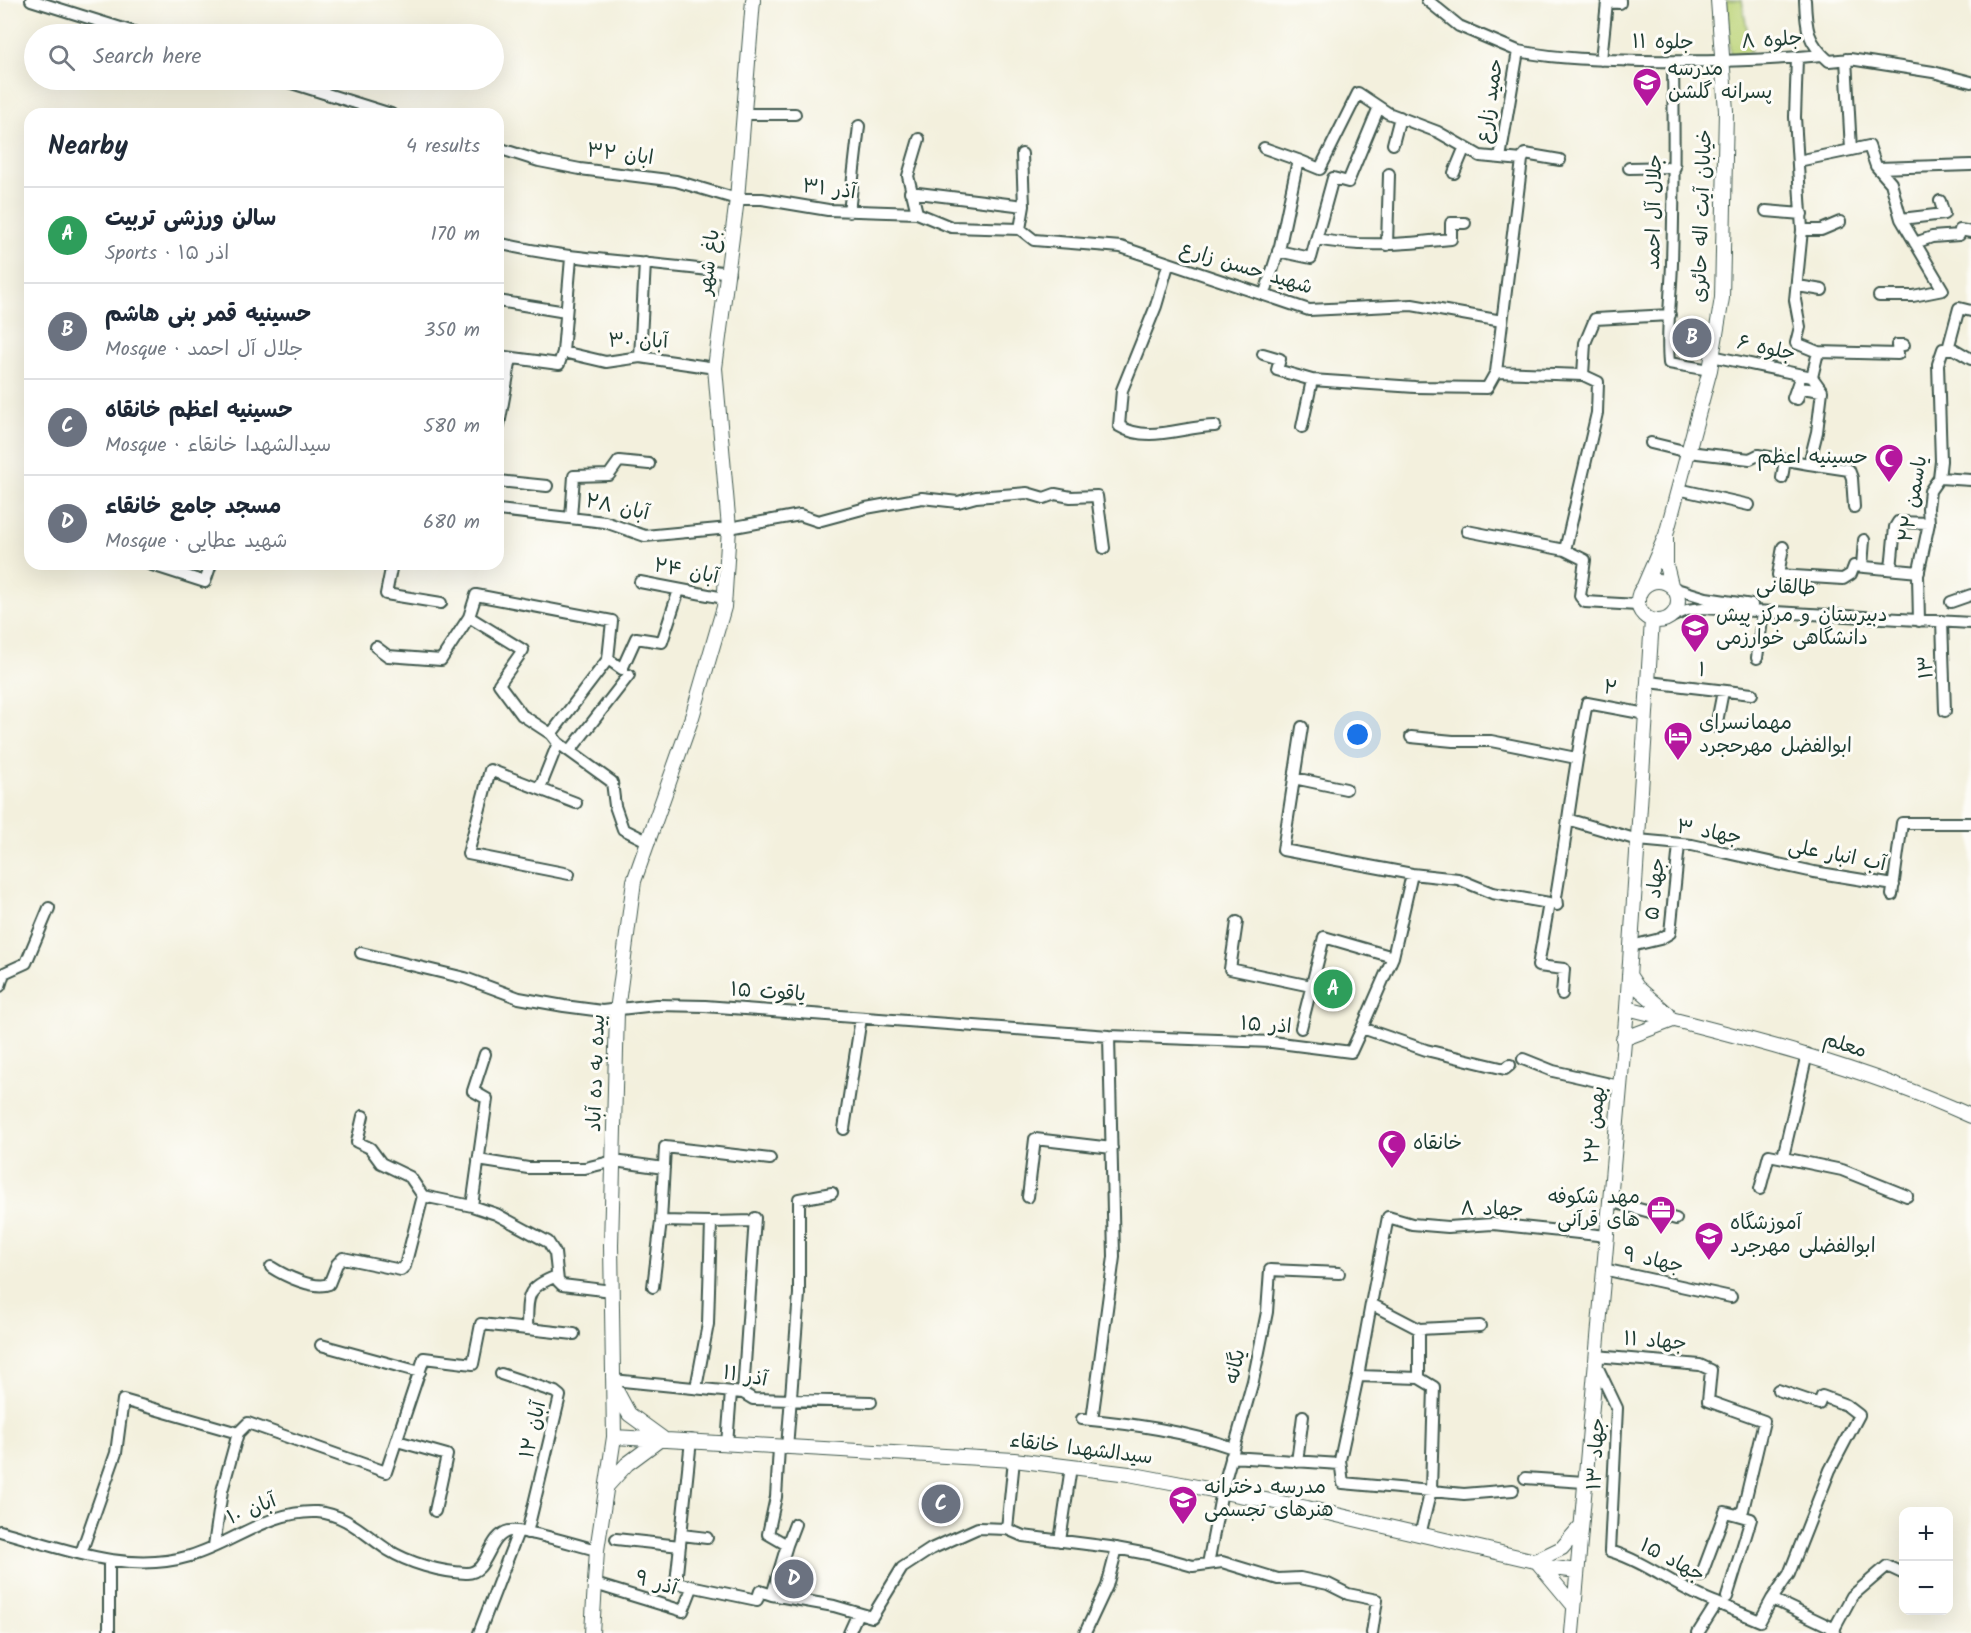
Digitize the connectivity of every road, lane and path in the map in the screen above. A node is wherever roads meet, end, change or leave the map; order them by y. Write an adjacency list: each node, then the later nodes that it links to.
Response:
1 (31, 0): 7 (street)
2 (753, 0): 19 (main road, باغ شهر)
3 (1427, 0): 8 (street, حمید زارع)
4 (1718, 0): 14 (main road, خیابان آیت اله حائری)
5 (1805, 0): 10 (street)
6 (1616, 1): 12 (street)
7 (108, 24)
8 (1518, 51): 12 (street, حمید زارع); 30 (street, حمید زارع)
9 (1797, 58): 10 (street, جلوه ۸); 14 (street, جلوه ۸); 34 (street)
10 (1826, 58): 11 (street, جلوه ۸)
11 (1846, 59): 15 (street, جلوه ۸); 28 (street)
12 (1601, 60): 13 (street, جلوه ۱۱)
13 (1673, 62): 14 (street, جلوه ۱۱); 36 (street, جلال آل احمد)
14 (1725, 62): 83 (main road, خیابان آیت اله حائری)
15 (1971, 82)
16 (314, 90): 18 (street)
17 (1379, 107): 21 (street); 31 (street); 55 (street)
18 (372, 108)
19 (742, 114): 20 (street); 42 (main road, باغ شهر)
20 (795, 114)
21 (1400, 117): 24 (street); 26 (street)
22 (859, 126): 46 (street)
23 (919, 139): 41 (street)
24 (1393, 144)
25 (1264, 148): 31 (street)
26 (1464, 149): 30 (street); 39 (street)
27 (504, 150): 42 (street, ابان ۳۲)
28 (1851, 150): 34 (street); 38 (street)
29 (1022, 154): 44 (street)
30 (1500, 158): 32 (street)
31 (1298, 160): 59 (street)
32 (1522, 160): 33 (street); 72 (street)
33 (1560, 160)
34 (1798, 161): 48 (street)
35 (1971, 165): 38 (street)
36 (1675, 167): 37 (street); 71 (street, جلال آل احمد)
37 (1629, 168)
38 (1878, 168): 49 (street)
39 (1454, 173)
40 (1389, 174): 58 (street)
41 (910, 192): 44 (street); 47 (street)
42 (737, 199): 46 (street, آذر ۳۱); 63 (main road, باغ شهر)
43 (1940, 201): 49 (street)
44 (1024, 206): 52 (street)
45 (1767, 211): 48 (street)
46 (849, 212): 47 (street, آذر ۳۱)
47 (917, 213): 52 (street)
48 (1802, 214): 53 (street)
49 (1901, 219): 56 (street)
50 (1840, 222): 53 (street)
51 (1465, 223): 58 (street)
52 (1020, 229): 62 (street, شهید حسن زارع)
53 (1802, 230): 64 (street)
54 (1971, 232): 56 (street)
55 (1316, 238): 58 (street); 59 (street)
56 (1915, 243): 67 (street)
57 (504, 244): 60 (street)
58 (1387, 245)
59 (1278, 251): 66 (street)
60 (571, 258): 61 (street); 70 (street)
61 (645, 263): 63 (street); 79 (street)
62 (1168, 264): 66 (street, شهید حسن زارع); 91 (street)
63 (729, 273): 84 (main road, باغ شهر)
64 (1798, 286): 65 (street); 76 (street)
65 (1822, 290)
66 (1265, 293): 72 (street, شهید حسن زارع)
67 (1879, 296)
68 (504, 302): 70 (street)
69 (1971, 311): 74 (street, یاسمن ۲۲)
70 (566, 312): 75 (street)
71 (1670, 315): 82 (street, جلال آل احمد); 86 (street)
72 (1502, 321): 85 (street)
73 (1904, 345): 76 (street)
74 (1945, 349): 81 (street); 99 (street, یاسمن ۲۲)
75 (563, 352): 79 (street, آبان ۳۰); 80 (street)
76 (1818, 352): 87 (street)
77 (1263, 354): 88 (street)
78 (504, 357): 80 (street)
79 (640, 357): 84 (street, آبان ۳۰)
80 (511, 358): 90 (street)
81 (1971, 358)
82 (1669, 363): 83 (street, جلوه ۶)
83 (1711, 363): 87 (street, جلوه ۶); 94 (main road, خیابان آیت اله حائری)
84 (715, 368): 109 (main road, باغ شهر)
85 (1496, 372): 86 (street); 88 (street)
86 (1583, 375): 115 (street)
87 (1806, 376): 89 (street); 89 (street)
88 (1312, 380): 92 (street)
89 (1822, 391): 97 (street)
90 (504, 401)
91 (1215, 426)
92 (1302, 427)
93 (1651, 443): 94 (street)
94 (1688, 452): 95 (street); 103 (main road, خیابان آیت اله حائری)
95 (1785, 460): 97 (street); 98 (street)
96 (650, 464): 107 (street)
97 (1809, 464): 105 (street)
98 (1782, 478)
99 (1939, 478): 100 (street); 108 (street, یاسمن ۲۲)
100 (1971, 480)
101 (504, 482): 102 (street)
102 (547, 486)
103 (1678, 489): 104 (street); 111 (main road, خیابان آیت اله حائری)
104 (1749, 505)
105 (1854, 507)
106 (504, 511): 107 (street, آبان ۲۸)
107 (571, 518): 109 (street, آبان ۲۸)
108 (1929, 523): 117 (street); 121 (street, یاسمن ۲۲)
109 (729, 528): 114 (street, آبان ۲۸); 127 (main road, بیده به ده آباد)
110 (1467, 531): 115 (street)
111 (1666, 535): 123 (main road); 124 (main road)
112 (1864, 540): 116 (street)
113 (1783, 547): 116 (street)
114 (1104, 548)
115 (1565, 550): 130 (street)
116 (1862, 566): 117 (street)
117 (1891, 569): 121 (street)
118 (168, 570): 119 (street)
119 (209, 570)
120 (391, 570): 129 (street)
121 (1919, 572): 134 (street, یاسمن ۲۲)
122 (640, 582): 125 (street, آبان ۲۴)
123 (1643, 586): 124 (main road); 130 (main road)
124 (1672, 587): 134 (street, طالقانی); 135 (main road)
125 (679, 590): 127 (street, آبان ۲۴); 141 (street)
126 (1971, 595): 128 (street)
127 (724, 598): 161 (main road, بیده به ده آباد)
128 (1951, 602)
129 (441, 603)
130 (1638, 604): 136 (main road)
131 (1763, 612): 134 (street, طالقانی); 135 (street, طالقانی); 140 (street)
132 (1971, 616): 134 (street, طالقانی)
133 (468, 617): 139 (street); 141 (street); 151 (street)
134 (1920, 617): 137 (street, طالقانی)
135 (1669, 618): 136 (main road)
136 (1652, 620): 143 (main road, ۲۲ بهمن)
137 (1942, 621): 138 (street, طالقانی); 146 (street, ۱۳)
138 (1971, 623)
139 (376, 647)
140 (1757, 658)
141 (608, 659): 151 (street)
142 (628, 675): 152 (street)
143 (1649, 682): 144 (street, ۱); 147 (main road, ۲۲ بهمن)
144 (1722, 691): 145 (street, ۱); 149 (street)
145 (1752, 694)
146 (1946, 711)
147 (1646, 714): 153 (street, ۲); 160 (main road, ۲۲ بهمن)
148 (1302, 727): 154 (street)
149 (1716, 727)
150 (1410, 737): 153 (street)
151 (554, 739): 152 (street); 155 (street)
152 (570, 751): 161 (street)
153 (1576, 758): 158 (street)
154 (1294, 778): 156 (street); 165 (street)
155 (540, 788): 157 (street); 164 (street)
156 (1346, 789)
157 (576, 803)
158 (1570, 820): 160 (street, جهاد ۳); 166 (street)
159 (1971, 823): 163 (street, آب انبار علی)
160 (1638, 840): 162 (street, جهاد ۳); 169 (main road, ۲۲ بهمن)
161 (649, 842): 177 (main road, بیده به ده آباد)
162 (1679, 845): 163 (street, جهاد ۳); 169 (street, جهاد ۵)
163 (1774, 861)
164 (569, 874)
165 (1412, 874): 166 (street); 171 (street)
166 (1550, 903): 175 (street)
167 (49, 908): 173 (street)
168 (1237, 922): 174 (street)
169 (1631, 946): 172 (main road, ۲۲ بهمن)
170 (361, 953): 177 (street, یاقوت ۱۵)
171 (1393, 957): 174 (street); 181 (street)
172 (1629, 975): 176 (main road, ۲۲ بهمن); 178 (main road)
173 (0, 986)
174 (1311, 986): 180 (street)
175 (1562, 994)
176 (1627, 1004): 178 (main road, معلم); 183 (main road, ۲۲ بهمن)
177 (617, 1011): 179 (street, یاقوت ۱۵); 197 (main road, بیده به ده آباد)
178 (1671, 1017): 183 (main road); 186 (main road, معلم)
179 (861, 1018): 182 (street, یاقوت ۱۵); 192 (street)
180 (1301, 1028)
181 (1362, 1028): 184 (street, اذر ۱۵); 188 (street)
182 (1109, 1036): 184 (street, یاقوت ۱۵); 193 (street)
183 (1623, 1039): 189 (main road, ۲۲ بهمن)
184 (1179, 1040)
185 (486, 1054): 196 (street)
186 (1808, 1054): 191 (main road, معلم); 194 (street)
187 (1523, 1059): 189 (street)
188 (1510, 1065)
189 (1619, 1086): 204 (main road, ۲۲ بهمن)
190 (363, 1116): 201 (street)
191 (1971, 1116)
192 (844, 1129)
193 (1112, 1148): 203 (street); 242 (street)
194 (1784, 1157): 199 (street); 202 (street)
195 (771, 1159): 198 (street)
196 (478, 1160): 197 (street); 205 (street)
197 (614, 1161): 198 (street); 215 (main road, بیده به ده آباد)
198 (664, 1168): 207 (street)
199 (1760, 1189)
200 (832, 1193): 232 (street)
201 (423, 1196): 205 (street); 210 (street)
202 (1907, 1196)
203 (1028, 1197)
204 (1609, 1201): 206 (street); 209 (main road, ۲۲ بهمن)
205 (472, 1206): 213 (street)
206 (1676, 1219)
207 (661, 1221): 208 (street); 214 (street)
208 (711, 1222): 229 (street); 231 (street)
209 (1607, 1236): 211 (main road, ۲۲ بهمن); 217 (street, جهاد ۸)
210 (272, 1267)
211 (1603, 1269): 216 (street, جهاد ۹); 223 (main road, ۲۲ بهمن)
212 (1339, 1273): 242 (street, یگانه)
213 (557, 1276): 215 (street); 219 (street)
214 (653, 1287)
215 (612, 1291): 228 (main road, بیده به ده آباد)
216 (1731, 1297)
217 (1371, 1304): 220 (street); 226 (street)
218 (1480, 1326): 220 (street)
219 (527, 1329): 221 (street); 224 (street)
220 (1419, 1329): 227 (street)
221 (574, 1334)
222 (321, 1345): 224 (street)
223 (1596, 1360): 248 (main road, ۲۲ بهمن); 254 (street, جهاد ۱۱); 269 (street, جهاد ۱۳)
224 (420, 1372): 239 (street)
225 (501, 1374): 259 (street, آبان ۱۲)
226 (1358, 1376): 227 (street); 245 (street)
227 (1419, 1378): 250 (street)
228 (613, 1382): 229 (street, آذر ۱۱); 236 (main road, بیده به ده آباد); 237 (main road)
229 (696, 1388): 231 (street, آذر ۱۱)
230 (1778, 1390): 280 (street)
231 (737, 1393): 232 (street, آذر ۱۱); 240 (street)
232 (790, 1401): 233 (street, آذر ۱۱); 241 (street)
233 (871, 1402)
234 (1303, 1416): 244 (street)
235 (238, 1433): 239 (street); 266 (street); 270 (street)
236 (614, 1437): 237 (main road, سیدالشهدا خانقاء); 249 (main road, بیده به ده آباد)
237 (663, 1438): 238 (main road, سیدالشهدا خانقاء); 249 (main road)
238 (691, 1440): 240 (main road, سیدالشهدا خانقاء); 264 (street)
239 (397, 1441): 253 (street)
240 (727, 1444): 241 (main road, سیدالشهدا خانقاء)
241 (783, 1448): 243 (main road, سیدالشهدا خانقاء); 265 (street)
242 (1232, 1453): 244 (street); 251 (street, یگانه)
243 (1014, 1460): 246 (main road, سیدالشهدا خانقاء); 257 (street)
244 (1297, 1462): 245 (street)
245 (1340, 1464): 250 (street)
246 (1071, 1467): 251 (main road, سیدالشهدا خانقاء); 263 (street)
247 (1525, 1478): 248 (street)
248 (1584, 1482): 256 (main road, ۲۲ بهمن)
249 (607, 1486): 268 (main road, بیده به ده آباد)
250 (1431, 1490): 252 (street); 260 (street)
251 (1222, 1491): 260 (main road, سیدالشهدا خانقاء); 273 (street, یگانه)
252 (1513, 1491)
253 (435, 1511)
254 (1737, 1515): 276 (street); 281 (street)
255 (795, 1524): 265 (street)
256 (1581, 1526): 272 (main road); 274 (main road, ۲۲ بهمن)
257 (1007, 1529): 263 (street); 283 (street)
258 (0, 1531): 270 (street, آبان ۱۰)
259 (522, 1532): 266 (street, آبان ۱۰); 268 (street); 286 (street)
260 (1420, 1535): 272 (main road, سیدالشهدا خانقاء)
261 (707, 1538): 264 (street)
262 (616, 1539): 264 (street)
263 (1060, 1540): 267 (street)
264 (681, 1541): 278 (street)
265 (787, 1545): 279 (street)
266 (214, 1546): 271 (street, آبان ۱۰)
267 (1117, 1548): 273 (street); 289 (street)
268 (597, 1550): 277 (main road, بیده به ده آباد)
269 (1610, 1551): 281 (street, جهاد ۱۵)
270 (81, 1553): 271 (street, آبان ۱۰)
271 (109, 1561): 285 (street)
272 (1535, 1561): 274 (main road, سیدالشهدا خانقاء); 282 (main road)
273 (1208, 1564): 290 (street)
274 (1578, 1567): 282 (main road, ۲۲ بهمن)
275 (1899, 1572): 284 (street)
276 (1701, 1576)
277 (596, 1584): 278 (street, آذر ۹); 287 (main road, بیده به ده آباد)
278 (692, 1588): 279 (street)
279 (772, 1595): 283 (street)
280 (1772, 1599): 281 (street, جهاد ۱۵); 284 (street)
281 (1722, 1600): 292 (street)
282 (1574, 1606): 291 (main road, ۲۲ بهمن)
283 (858, 1612): 288 (street)
284 (1833, 1631)
285 (109, 1633)
286 (479, 1633)
287 (592, 1633)
288 (849, 1633)
289 (1085, 1633)
290 (1372, 1633)
291 (1572, 1633)
292 (1698, 1633)

